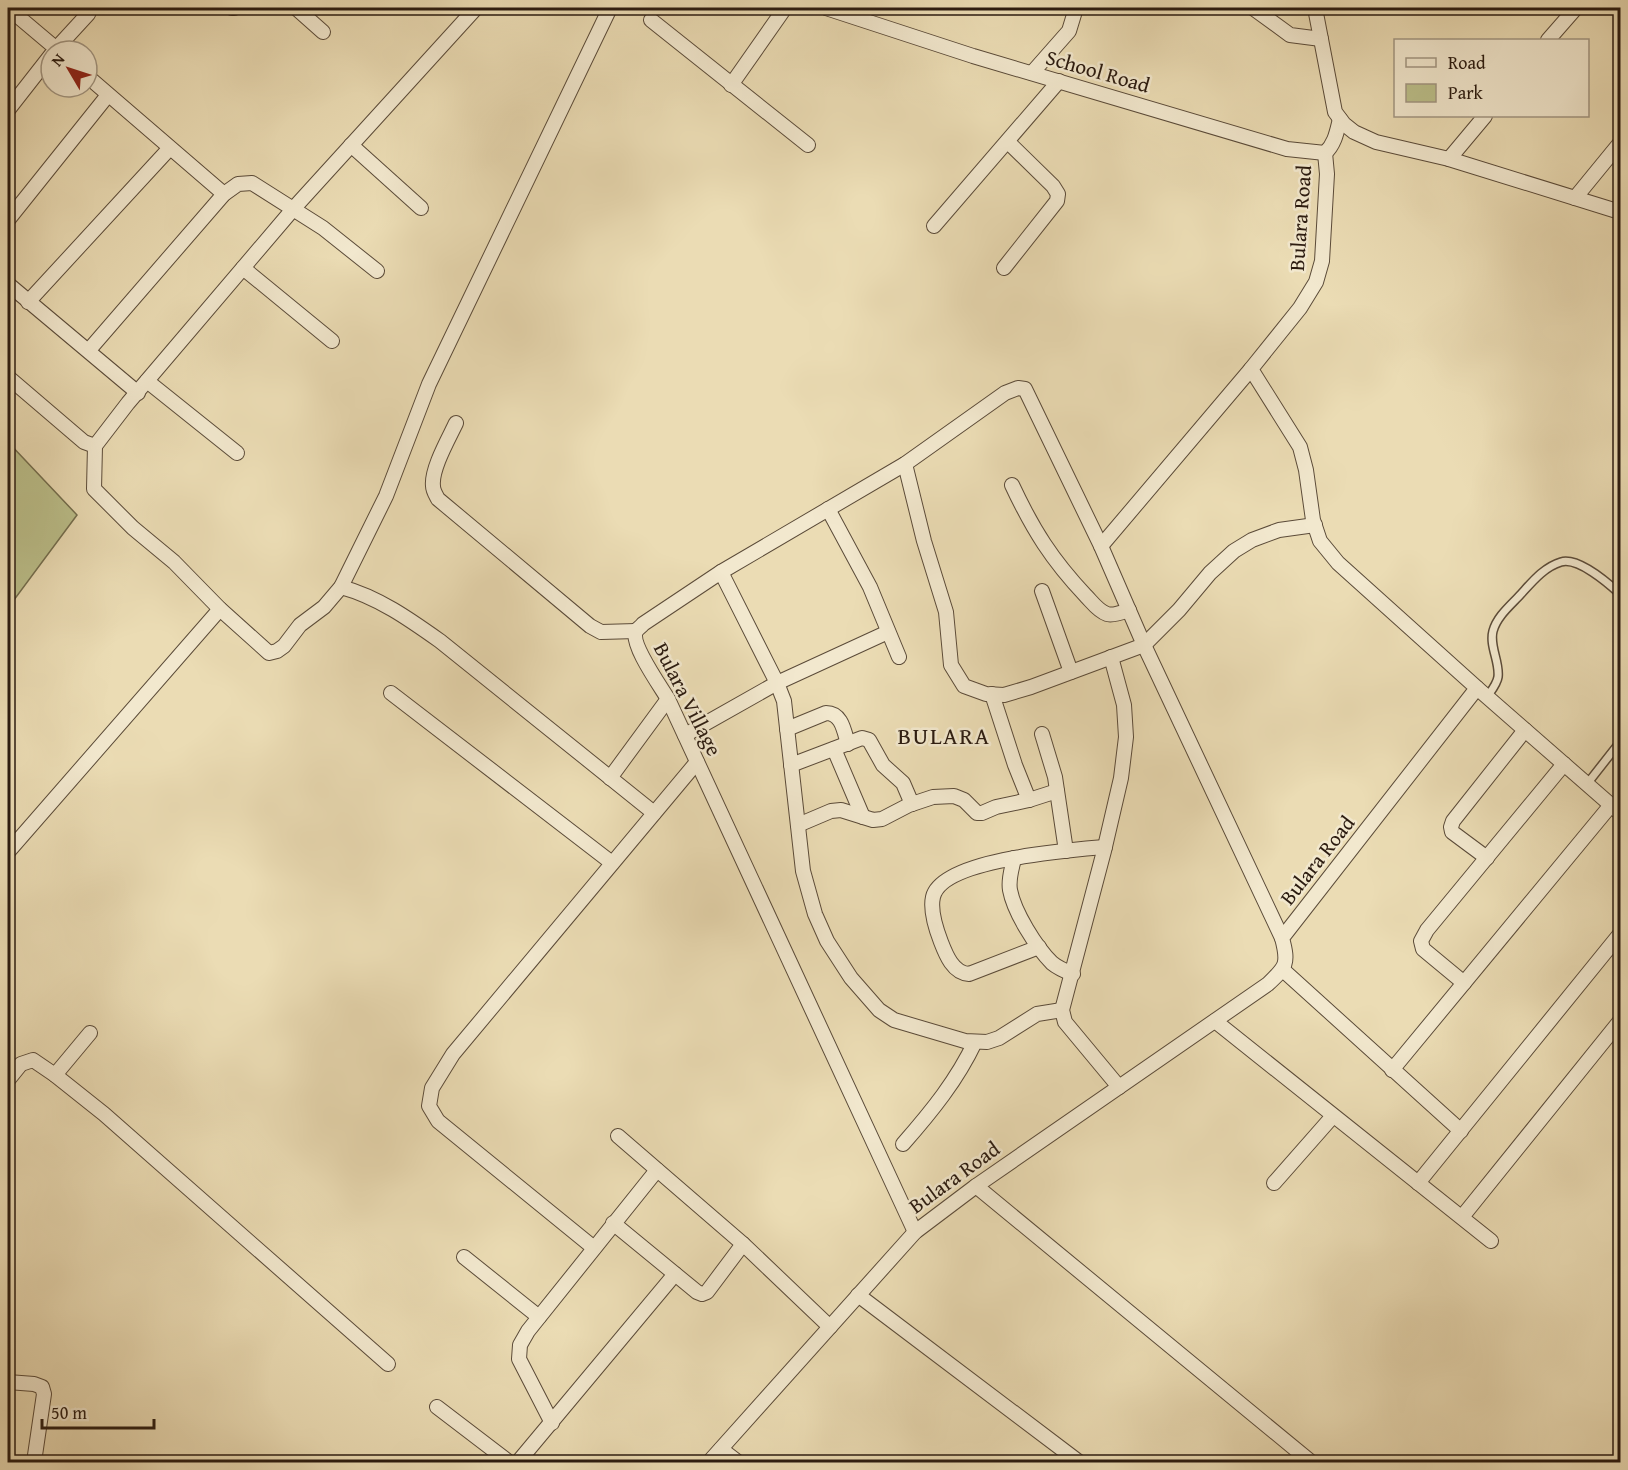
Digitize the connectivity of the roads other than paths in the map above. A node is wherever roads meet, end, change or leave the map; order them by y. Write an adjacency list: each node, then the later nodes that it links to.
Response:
1 (8, 8): 14 (street)
2 (91, 8): 15 (street)
3 (296, 8): 13 (street)
4 (476, 8): 29 (street)
5 (610, 8): 61 (street)
6 (785, 8): 21 (street)
7 (826, 8): 19 (street, School Road)
8 (1076, 8): 19 (street)
9 (1253, 8): 16 (street)
10 (1315, 8): 16 (street)
11 (1576, 8): 17 (street)
12 (651, 20): 21 (street)
13 (323, 32)
14 (41, 39)
15 (66, 39)
16 (1321, 39): 26 (street)
17 (1549, 39)
18 (39, 70): 24 (street)
19 (1032, 74): 20 (street, School Road)
20 (1059, 81): 27 (street); 32 (street, School Road)
21 (731, 85): 30 (street)
22 (99, 87): 23 (street)
23 (108, 95): 31 (street); 39 (street)
24 (9, 103)
25 (1484, 117): 33 (street)
26 (1340, 119): 32 (street); 33 (street)
27 (1008, 142): 40 (street); 42 (street)
28 (1620, 143): 35 (street)
29 (351, 145): 36 (street); 37 (street)
30 (808, 145)
31 (169, 149): 34 (street); 45 (street)
32 (1325, 153): 48 (street, Bulara Road)
33 (1449, 159): 35 (street)
34 (224, 194): 36 (street); 47 (street)
35 (1575, 198): 38 (street)
36 (294, 208): 41 (street); 43 (street)
37 (421, 208)
38 (1620, 212)
39 (8, 220)
40 (934, 226)
41 (243, 268): 46 (street); 50 (street)
42 (1004, 268)
43 (377, 271)
44 (8, 284): 45 (street)
45 (28, 302): 47 (street)
46 (332, 340)
47 (89, 350): 51 (street)
48 (1251, 369): 58 (street); 59 (street, Bulara Road)
49 (8, 377): 53 (street)
50 (147, 381): 51 (street); 54 (street)
51 (138, 393): 53 (street)
52 (456, 423): 66 (street)
53 (95, 446): 64 (street)
54 (237, 453)
55 (905, 464): 57 (street, Bulara Village); 59 (street, Bulara Village); 75 (street)
56 (1012, 485): 65 (street)
57 (828, 509): 60 (street, Bulara Village); 67 (street)
58 (1315, 525): 68 (street); 74 (street)
59 (1101, 546): 65 (street)
60 (721, 572): 66 (street, Bulara Village); 72 (street)
61 (341, 587): 64 (street); 87 (street)
62 (1042, 591): 71 (street)
63 (1620, 594): 74 (lane)
64 (220, 609): 98 (street)
65 (1129, 610): 68 (street)
66 (636, 631): 76 (street, Bulara Village)
67 (888, 632): 69 (street); 72 (street)
68 (1144, 645): 70 (street); 103 (street)
69 (899, 657)
70 (1111, 657): 71 (street); 96 (street)
71 (1071, 672): 75 (street)
72 (777, 683): 77 (street); 80 (street)
73 (391, 693): 101 (street)
74 (1482, 693): 78 (street); 103 (street, Bulara Road)
75 (992, 694): 90 (street)
76 (669, 699): 80 (street, Bulara Village); 87 (street)
77 (787, 729): 82 (street); 86 (street)
78 (1525, 730): 85 (street); 100 (street)
79 (1042, 734): 89 (street)
80 (685, 735): 84 (street, Bulara Village)
81 (1620, 742): 88 (lane)
82 (848, 744): 83 (street); 91 (street)
83 (834, 749): 86 (street); 94 (street)
84 (697, 762): 93 (street); 127 (street, Bulara Village)
85 (1564, 764): 88 (street); 100 (street)
86 (790, 765): 95 (street)
87 (610, 778): 93 (street)
88 (1587, 784): 92 (street)
89 (1057, 791): 90 (street); 97 (street)
90 (1029, 800): 91 (street)
91 (912, 804): 94 (street)
92 (1616, 809): 107 (street)
93 (654, 813): 101 (street)
94 (863, 817): 95 (street)
95 (798, 825): 112 (street)
96 (1105, 847): 97 (street); 106 (street)
97 (1066, 851): 99 (street)
98 (8, 852)
99 (1014, 858): 104 (street); 104 (street)
100 (1487, 858): 107 (street)
101 (612, 863): 130 (street)
102 (1620, 934): 118 (street)
103 (1282, 938): 105 (street, Bulara Road)
104 (1040, 947): 106 (street)
105 (1283, 970): 109 (street, Bulara Road); 113 (street)
106 (1073, 974): 108 (street)
107 (1464, 983): 113 (street)
108 (1062, 1010): 112 (street); 116 (street)
109 (1215, 1021): 116 (street, Bulara Road); 117 (street)
110 (1620, 1021): 125 (street)
111 (90, 1033): 114 (street)
112 (975, 1042): 120 (street)
113 (1392, 1070): 118 (street)
114 (55, 1075): 115 (street); 136 (street)
115 (9, 1076)
116 (1119, 1087): 124 (street, Bulara Road)
117 (1333, 1116): 122 (street); 123 (street)
118 (1461, 1131): 123 (street)
119 (618, 1136): 121 (street)
120 (903, 1144)
121 (657, 1170): 126 (street); 129 (street)
122 (1274, 1182)
123 (1418, 1183): 125 (street)
124 (976, 1186): 127 (street, Bulara Road); 147 (street)
125 (1462, 1217): 128 (street)
126 (613, 1223): 130 (street); 132 (street)
127 (915, 1232): 133 (street, Bulara Road)
128 (1491, 1241)
129 (743, 1244): 132 (street); 135 (street)
130 (594, 1248): 134 (street)
131 (464, 1257): 134 (street)
132 (675, 1274): 139 (street)
133 (858, 1295): 135 (street, Bulara Road); 146 (street)
134 (539, 1317): 139 (street)
135 (830, 1327): 140 (street, Bulara Road)
136 (388, 1364)
137 (8, 1382): 141 (street)
138 (437, 1407): 142 (street)
139 (552, 1423): 143 (street)
140 (721, 1449): 144 (street, Bulara Road); 145 (street)
141 (34, 1462)
142 (509, 1462)
143 (518, 1462)
144 (709, 1462)
145 (738, 1462)
146 (1079, 1462)
147 (1311, 1462)

